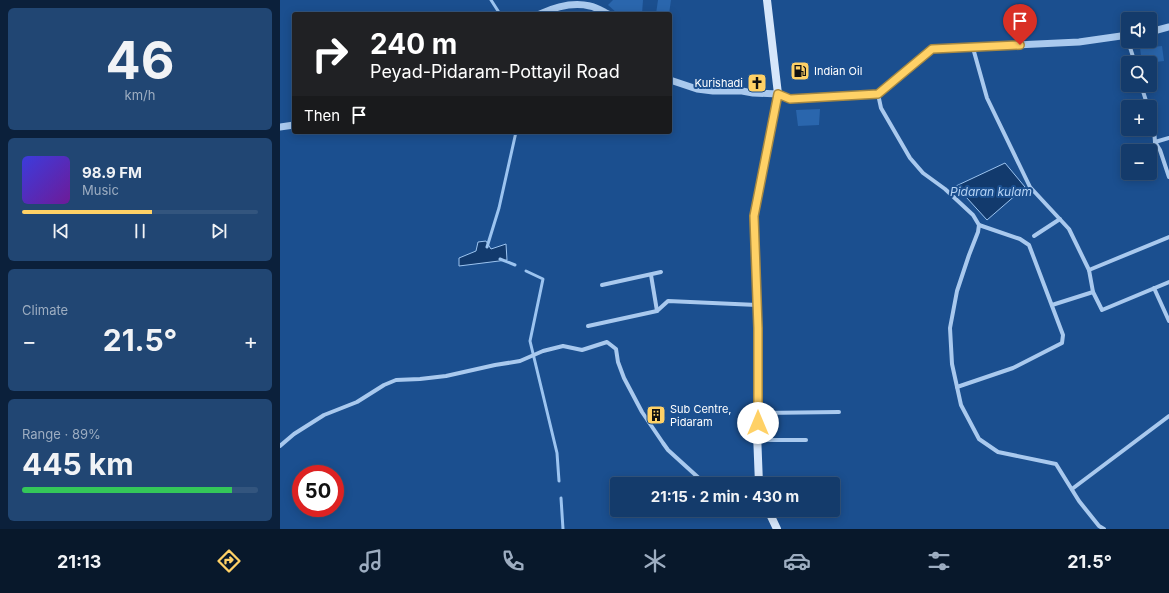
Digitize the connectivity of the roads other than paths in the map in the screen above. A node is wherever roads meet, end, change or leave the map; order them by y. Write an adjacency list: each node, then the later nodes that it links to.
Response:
1 (767, 0): 9 (main road)
2 (544, 12): 3 (street)
3 (604, 12)
4 (1169, 27): 5 (street)
5 (1157, 30)
6 (1121, 39): 7 (street)
7 (973, 48): 10 (street); 17 (street)
8 (672, 81): 9 (street)
9 (778, 94): 10 (street); 28 (main road)
10 (878, 94): 18 (street)
11 (292, 125): 12 (street)
12 (280, 127)
13 (1155, 136): 15 (street)
14 (1169, 138): 15 (street)
15 (1155, 142): 16 (street)
16 (1169, 177)
17 (1060, 219): 19 (street); 21 (street)
18 (979, 225): 29 (street); 33 (street)
19 (1034, 236)
20 (1169, 237): 21 (street)
21 (1089, 270): 27 (street)
22 (661, 272): 23 (street)
23 (650, 275): 25 (street); 30 (street)
24 (1169, 282): 26 (street)
25 (602, 285)
26 (1154, 288): 27 (street); 31 (street)
27 (1093, 292): 29 (street)
28 (757, 305): 30 (street); 35 (main road)
29 (1052, 305): 33 (street)
30 (657, 311): 32 (street)
31 (1169, 321)
32 (588, 326)
33 (957, 387): 42 (street)
34 (839, 412): 35 (street)
35 (758, 413): 37 (main road)
36 (1169, 416): 42 (street)
37 (758, 440): 38 (street); 41 (main road)
38 (806, 440)
39 (280, 446): 40 (street)
40 (698, 477)
41 (759, 477)
42 (1072, 489): 45 (street)
43 (771, 517): 44 (main road)
44 (777, 529)
45 (1104, 529)

